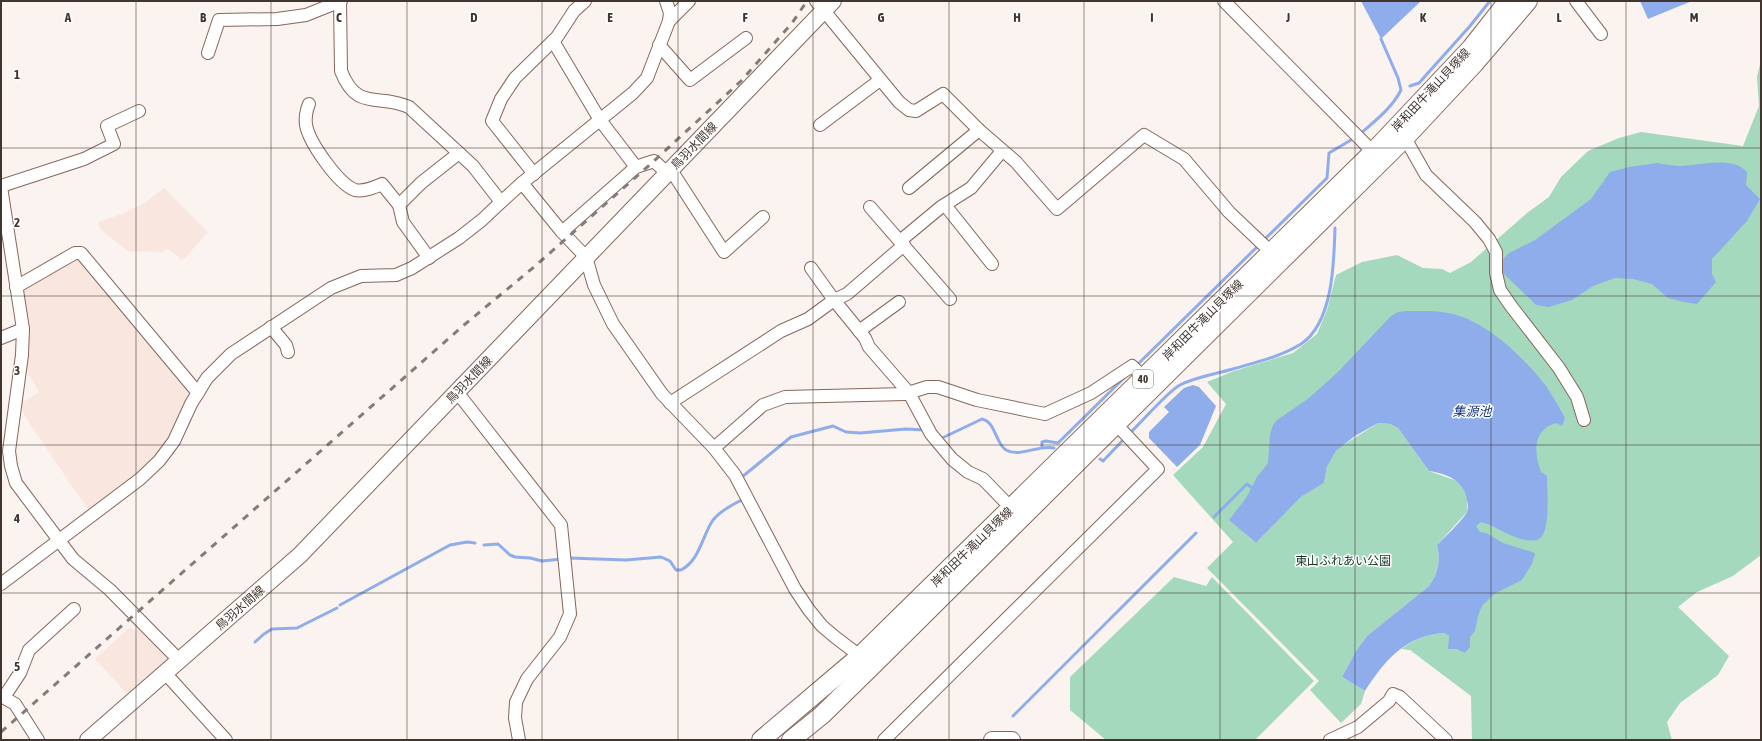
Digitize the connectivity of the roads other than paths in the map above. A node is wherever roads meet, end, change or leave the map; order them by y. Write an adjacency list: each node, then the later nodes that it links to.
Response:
1 (340, 1): 15 (street); 25 (street)
2 (585, 1): 13 (street)
3 (666, 1): 10 (street)
4 (689, 1): 10 (street)
5 (1224, 1): 24 (street)
6 (1508, 1): 24 (main road, 岸和田牛滝山貝塚線 / 40)
7 (1528, 1): 22 (main road, 岸和田牛滝山貝塚線 / 40)
8 (1576, 1): 11 (street)
9 (825, 4): 16 (street); 27 (street, 鳥羽水間線)
10 (669, 21): 14 (street)
11 (1601, 34)
12 (746, 38): 14 (street)
13 (553, 40): 19 (street); 28 (street)
14 (659, 45): 19 (street)
15 (208, 53)
16 (880, 80): 20 (street); 21 (street)
17 (309, 104): 33 (street)
18 (139, 111): 30 (street)
19 (600, 120): 26 (street); 28 (street)
20 (820, 125)
21 (979, 130): 23 (street); 31 (street)
22 (1405, 138): 59 (street); 60 (main road, 岸和田牛滝山貝塚線 / 40)
23 (1002, 151): 34 (street); 40 (street)
24 (1373, 152): 40 (main road, 岸和田牛滝山貝塚線 / 40)
25 (459, 153): 32 (street); 33 (street)
26 (636, 168): 27 (street); 38 (street)
27 (669, 172): 36 (street); 41 (street, 鳥羽水間線)
28 (534, 174): 29 (street)
29 (522, 183): 32 (street); 38 (street)
30 (1, 186): 37 (street)
31 (909, 188)
32 (501, 202): 42 (street)
33 (399, 205): 42 (street)
34 (945, 205): 39 (street); 43 (street)
35 (870, 207): 39 (street)
36 (763, 217)
37 (4, 226): 45 (street)
38 (562, 232): 41 (street)
39 (902, 243): 46 (street); 47 (street)
40 (1271, 252): 54 (main road, 岸和田牛滝山貝塚線 / 40)
41 (586, 257): 55 (street, 鳥羽水間線); 58 (street)
42 (429, 258): 49 (street)
43 (992, 264)
44 (811, 268): 47 (street)
45 (16, 287): 50 (street); 56 (street)
46 (950, 299)
47 (834, 300): 51 (street); 58 (street)
48 (899, 302): 51 (street)
49 (271, 327): 53 (street); 56 (street)
50 (23, 330): 52 (street); 63 (street)
51 (859, 331): 57 (street)
52 (1, 338)
53 (288, 352)
54 (1144, 378): 57 (street); 62 (main road, 岸和田牛滝山貝塚線 / 40)
55 (457, 392): 66 (street, 鳥羽水間線); 74 (street)
56 (198, 393): 63 (street)
57 (909, 393): 61 (street); 62 (street)
58 (670, 403): 61 (street)
59 (1584, 420)
60 (1116, 424): 67 (main road, 岸和田牛滝山貝塚線 / 40); 77 (street)
61 (714, 448): 67 (street)
62 (1012, 509): 67 (main road, 岸和田牛滝山貝塚線 / 40)
63 (59, 541): 64 (street); 66 (street)
64 (1, 584)
65 (74, 609): 69 (street)
66 (180, 661): 68 (street, 鳥羽水間線)
67 (867, 661): 75 (main road, 岸和田牛滝山貝塚線 / 40); 76 (main road, 岸和田牛滝山貝塚線 / 40)
68 (166, 673): 72 (street, 鳥羽水間線); 73 (street)
69 (3, 696): 71 (street)
70 (1442, 739): 80 (street)
71 (38, 740)
72 (88, 740)
73 (226, 740)
74 (519, 740)
75 (761, 740)
76 (791, 740)
77 (884, 740)
78 (992, 740): 79 (street)
79 (1012, 740)
80 (1330, 740)

